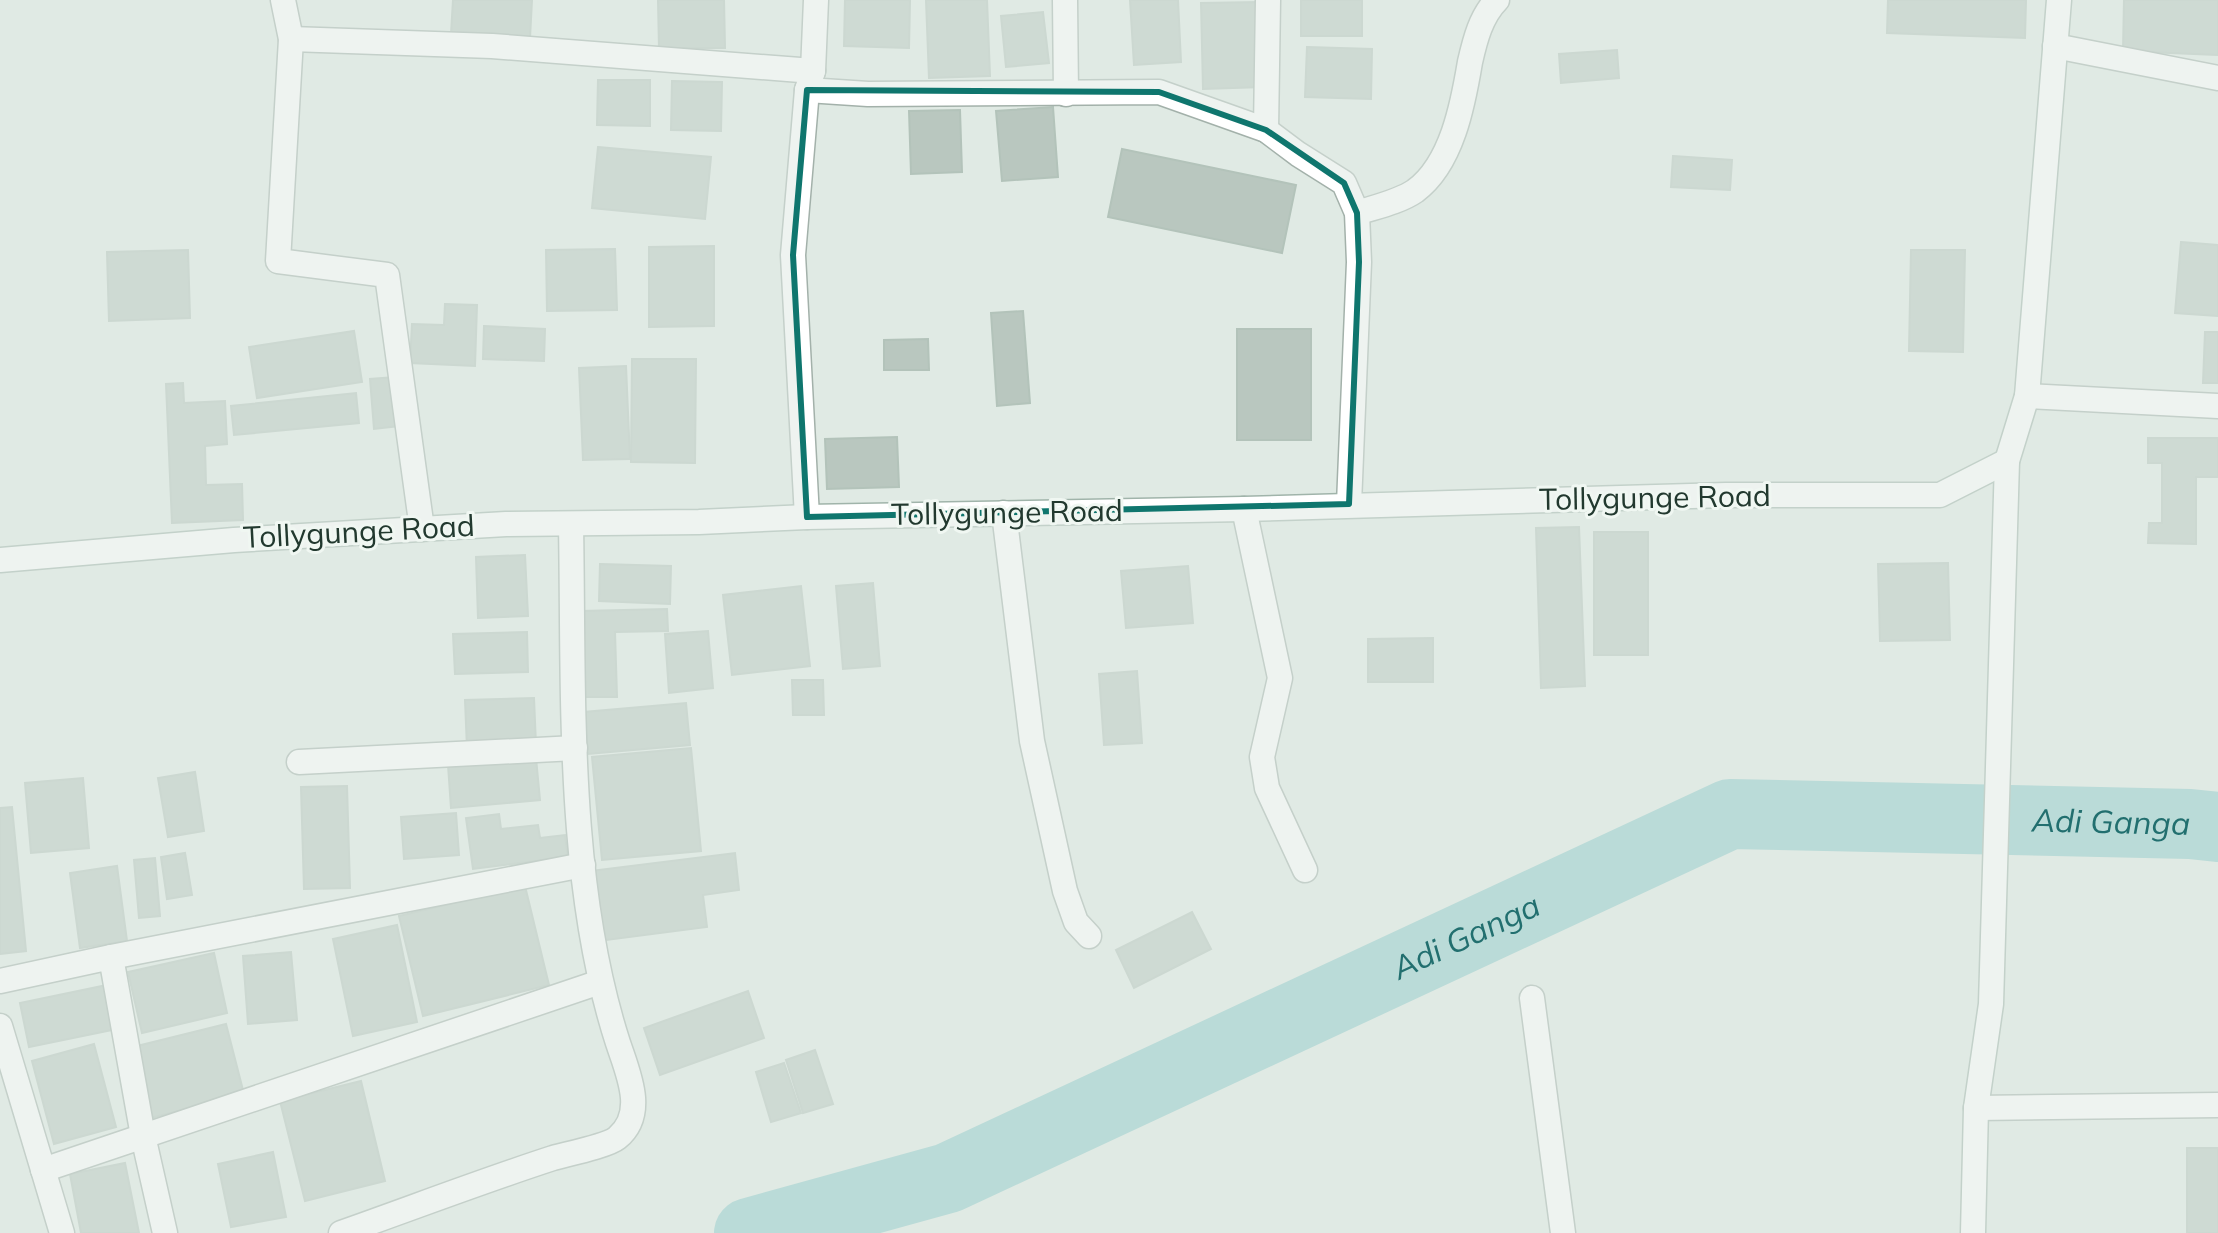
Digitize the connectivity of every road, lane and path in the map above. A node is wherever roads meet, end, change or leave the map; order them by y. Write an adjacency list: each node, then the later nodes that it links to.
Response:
1 (283, 0): 7 (street)
2 (816, 0): 10 (street)
3 (1065, 0): 11 (street)
4 (1268, 0): 12 (street)
5 (1497, 0): 13 (street)
6 (2059, 0): 8 (street)
7 (291, 39): 10 (street); 22 (street)
8 (2055, 46): 9 (street); 14 (street)
9 (2218, 78)
10 (810, 80): 11 (street); 20 (street)
11 (1066, 94): 12 (street)
12 (1266, 130): 13 (street)
13 (1357, 213): 17 (street)
14 (2027, 396): 15 (street); 16 (street)
15 (2218, 406)
16 (2007, 461): 17 (street, Tollygunge Road); 35 (street)
17 (1349, 504): 18 (street, Tollygunge Road)
18 (1244, 509): 19 (street, Tollygunge Road); 27 (street)
19 (1004, 513): 20 (street, Tollygunge Road); 28 (street)
20 (807, 517): 21 (street, Tollygunge Road)
21 (571, 524): 22 (street, Tollygunge Road); 24 (street)
22 (422, 529): 23 (street, Tollygunge Road)
23 (0, 560)
24 (575, 748): 25 (street); 26 (street)
25 (299, 762)
26 (583, 865): 29 (street); 31 (street)
27 (1305, 870)
28 (1089, 936)
29 (111, 957): 30 (street); 36 (street)
30 (0, 981)
31 (600, 982): 36 (street); 40 (street)
32 (1532, 998): 41 (street)
33 (0, 1026): 37 (street)
34 (2218, 1105): 35 (street)
35 (1976, 1108): 42 (street)
36 (143, 1136): 37 (street); 39 (street)
37 (43, 1170): 38 (street)
38 (62, 1233)
39 (165, 1233)
40 (341, 1233)
41 (1563, 1233)
42 (1973, 1233)

